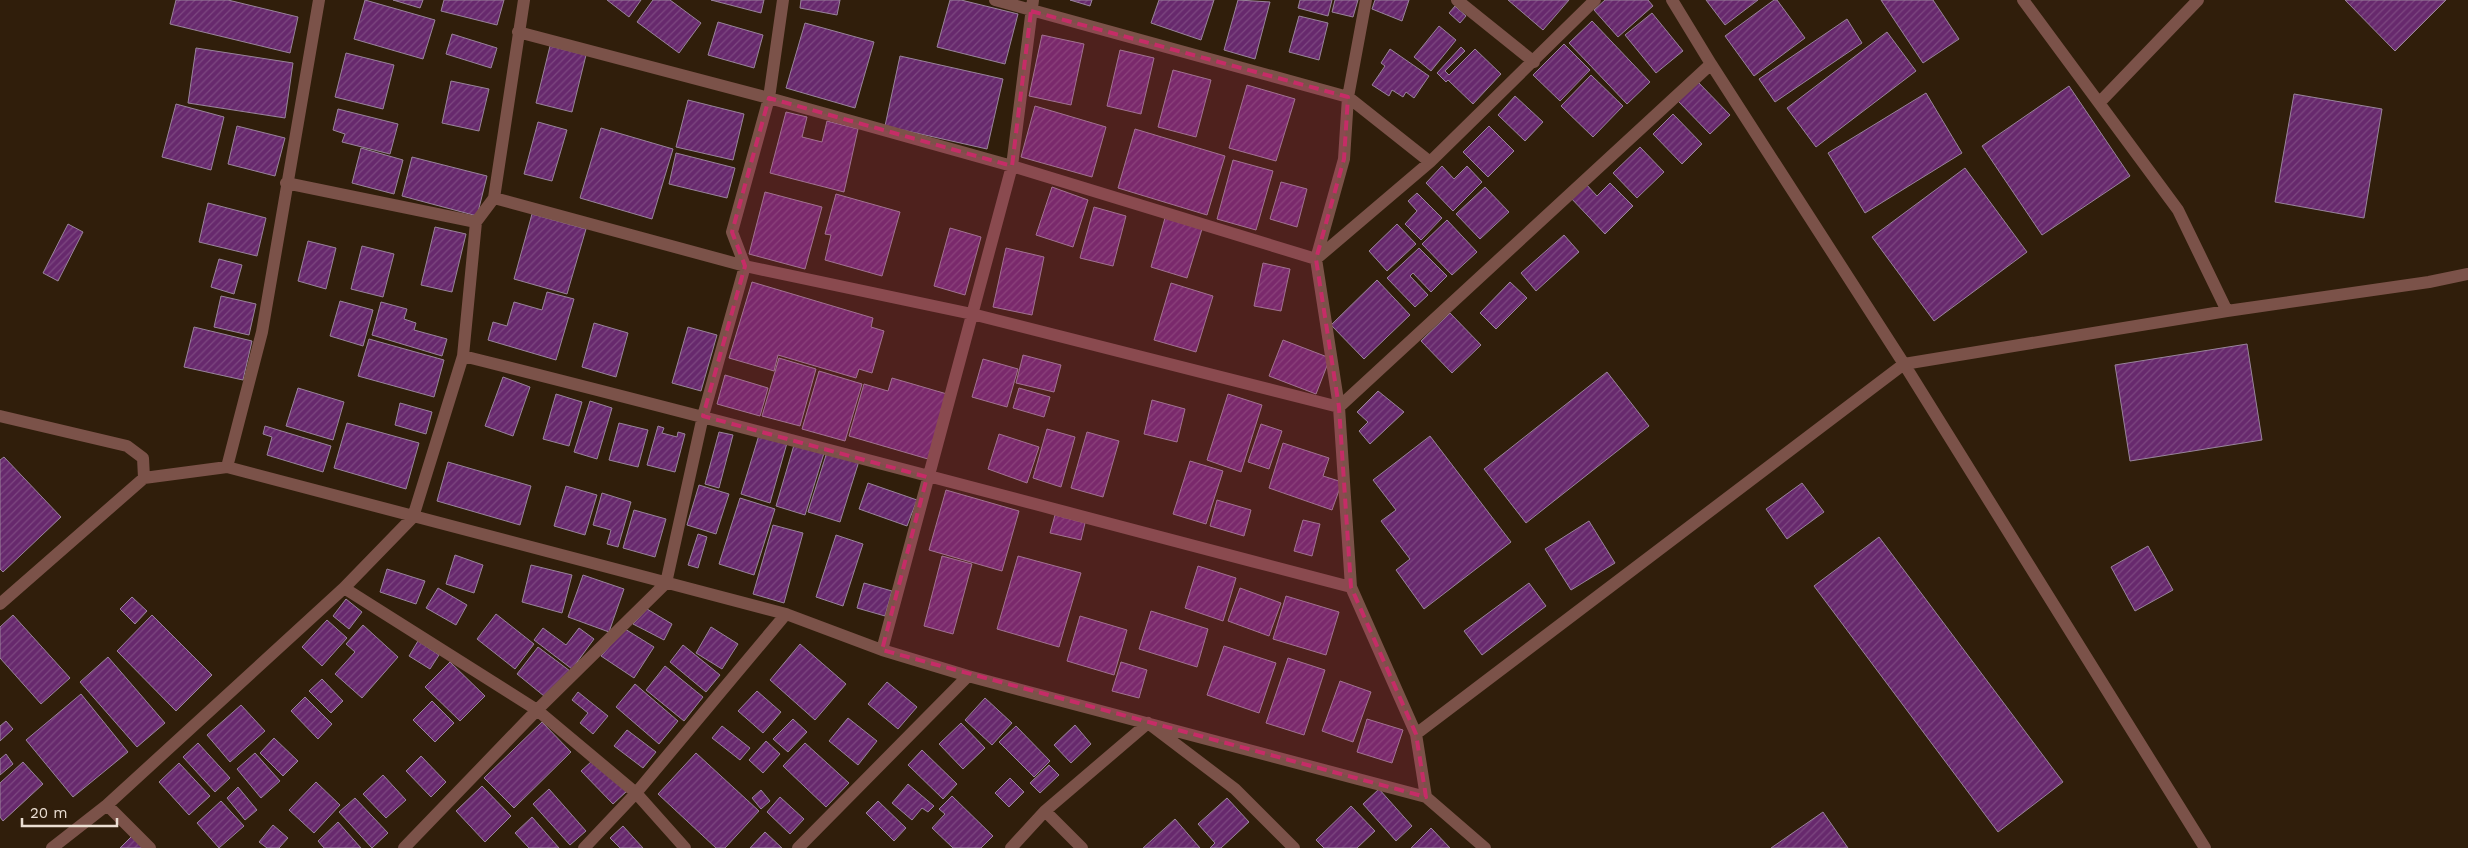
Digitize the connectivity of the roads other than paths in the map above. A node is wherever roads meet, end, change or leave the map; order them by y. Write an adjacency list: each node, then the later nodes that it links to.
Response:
1 (319, 0): 20 (street)
2 (524, 0): 12 (street)
3 (783, 0): 16 (street)
4 (995, 0): 11 (street)
5 (1366, 0): 15 (street)
6 (1457, 0): 13 (street)
7 (1595, 0): 13 (street)
8 (1672, 0): 14 (street)
9 (2023, 0): 17 (street)
10 (2198, 0): 17 (street)
11 (1032, 6): 15 (street); 19 (street)
12 (518, 32): 16 (street); 21 (street)
13 (1534, 62): 18 (street)
14 (1711, 64): 29 (street); 30 (street)
15 (1348, 97): 18 (street); 23 (street)
16 (769, 98): 19 (street); 24 (street)
17 (2099, 103): 26 (street)
18 (1430, 162): 23 (street)
19 (1012, 166): 23 (street); 27 (street)
20 (286, 183): 22 (street); 33 (street)
21 (494, 198): 22 (street); 24 (street)
22 (476, 222): 28 (street)
23 (1316, 259): 30 (street)
24 (745, 266): 27 (street); 32 (street)
25 (2468, 274): 26 (street)
26 (2227, 311): 29 (street)
27 (972, 314): 30 (street); 34 (street)
28 (463, 356): 32 (street); 36 (street)
29 (1904, 364): 46 (street); 61 (street)
30 (1339, 407): 38 (street)
31 (0, 416): 35 (street)
32 (703, 416): 34 (street); 37 (street)
33 (227, 467): 35 (street); 36 (street)
34 (927, 477): 38 (street); 42 (street)
35 (144, 478): 40 (street)
36 (413, 517): 37 (street); 39 (street)
37 (666, 584): 41 (street); 44 (street)
38 (1351, 587): 46 (street)
39 (344, 588): 44 (street); 49 (street)
40 (0, 604)
41 (786, 614): 42 (street); 47 (street)
42 (882, 650): 43 (street)
43 (968, 676): 45 (street); 56 (street)
44 (537, 710): 47 (street); 53 (street)
45 (1148, 723): 48 (street); 50 (street); 59 (street)
46 (1416, 734): 48 (street)
47 (636, 793): 54 (street); 55 (street)
48 (1426, 797): 60 (street)
49 (107, 805): 51 (street); 52 (street)
50 (1045, 811): 57 (street); 58 (street)
51 (52, 848)
52 (150, 848)
53 (404, 848)
54 (584, 848)
55 (686, 848)
56 (798, 848)
57 (1011, 848)
58 (1082, 848)
59 (1294, 848)
60 (1485, 848)
61 (2204, 848)

